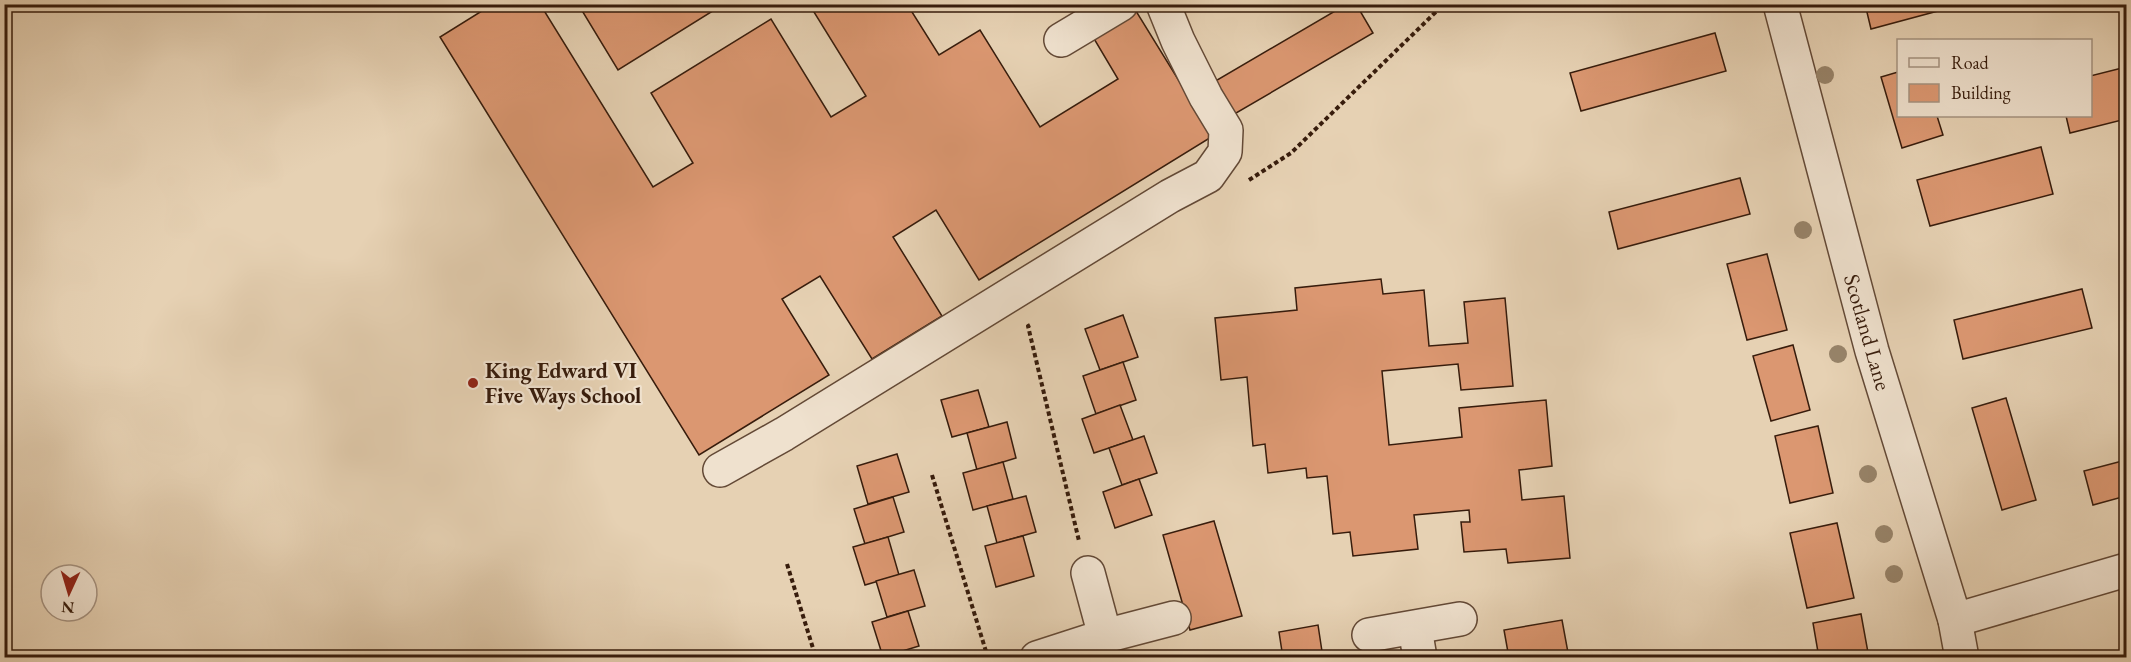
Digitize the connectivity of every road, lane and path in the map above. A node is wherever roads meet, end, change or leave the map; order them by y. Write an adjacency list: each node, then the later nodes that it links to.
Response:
1 (1121, 4): 5 (street)
2 (1163, 4): 8 (street)
3 (1444, 4): 6 (path)
4 (1780, 4): 15 (street, Scotland Lane)
5 (1061, 40)
6 (1242, 185)
7 (1038, 320): 12 (path)
8 (720, 470)
9 (932, 475): 20 (path)
10 (787, 564): 19 (path)
11 (2127, 570): 15 (street)
12 (1088, 573): 17 (street)
13 (1174, 618): 17 (street)
14 (1460, 620): 18 (street)
15 (1955, 620): 22 (street, Scotland Lane)
16 (1368, 635): 18 (street)
17 (1105, 636): 21 (street)
18 (1418, 643)
19 (816, 657)
20 (988, 657)
21 (1036, 657)
22 (1962, 657)

